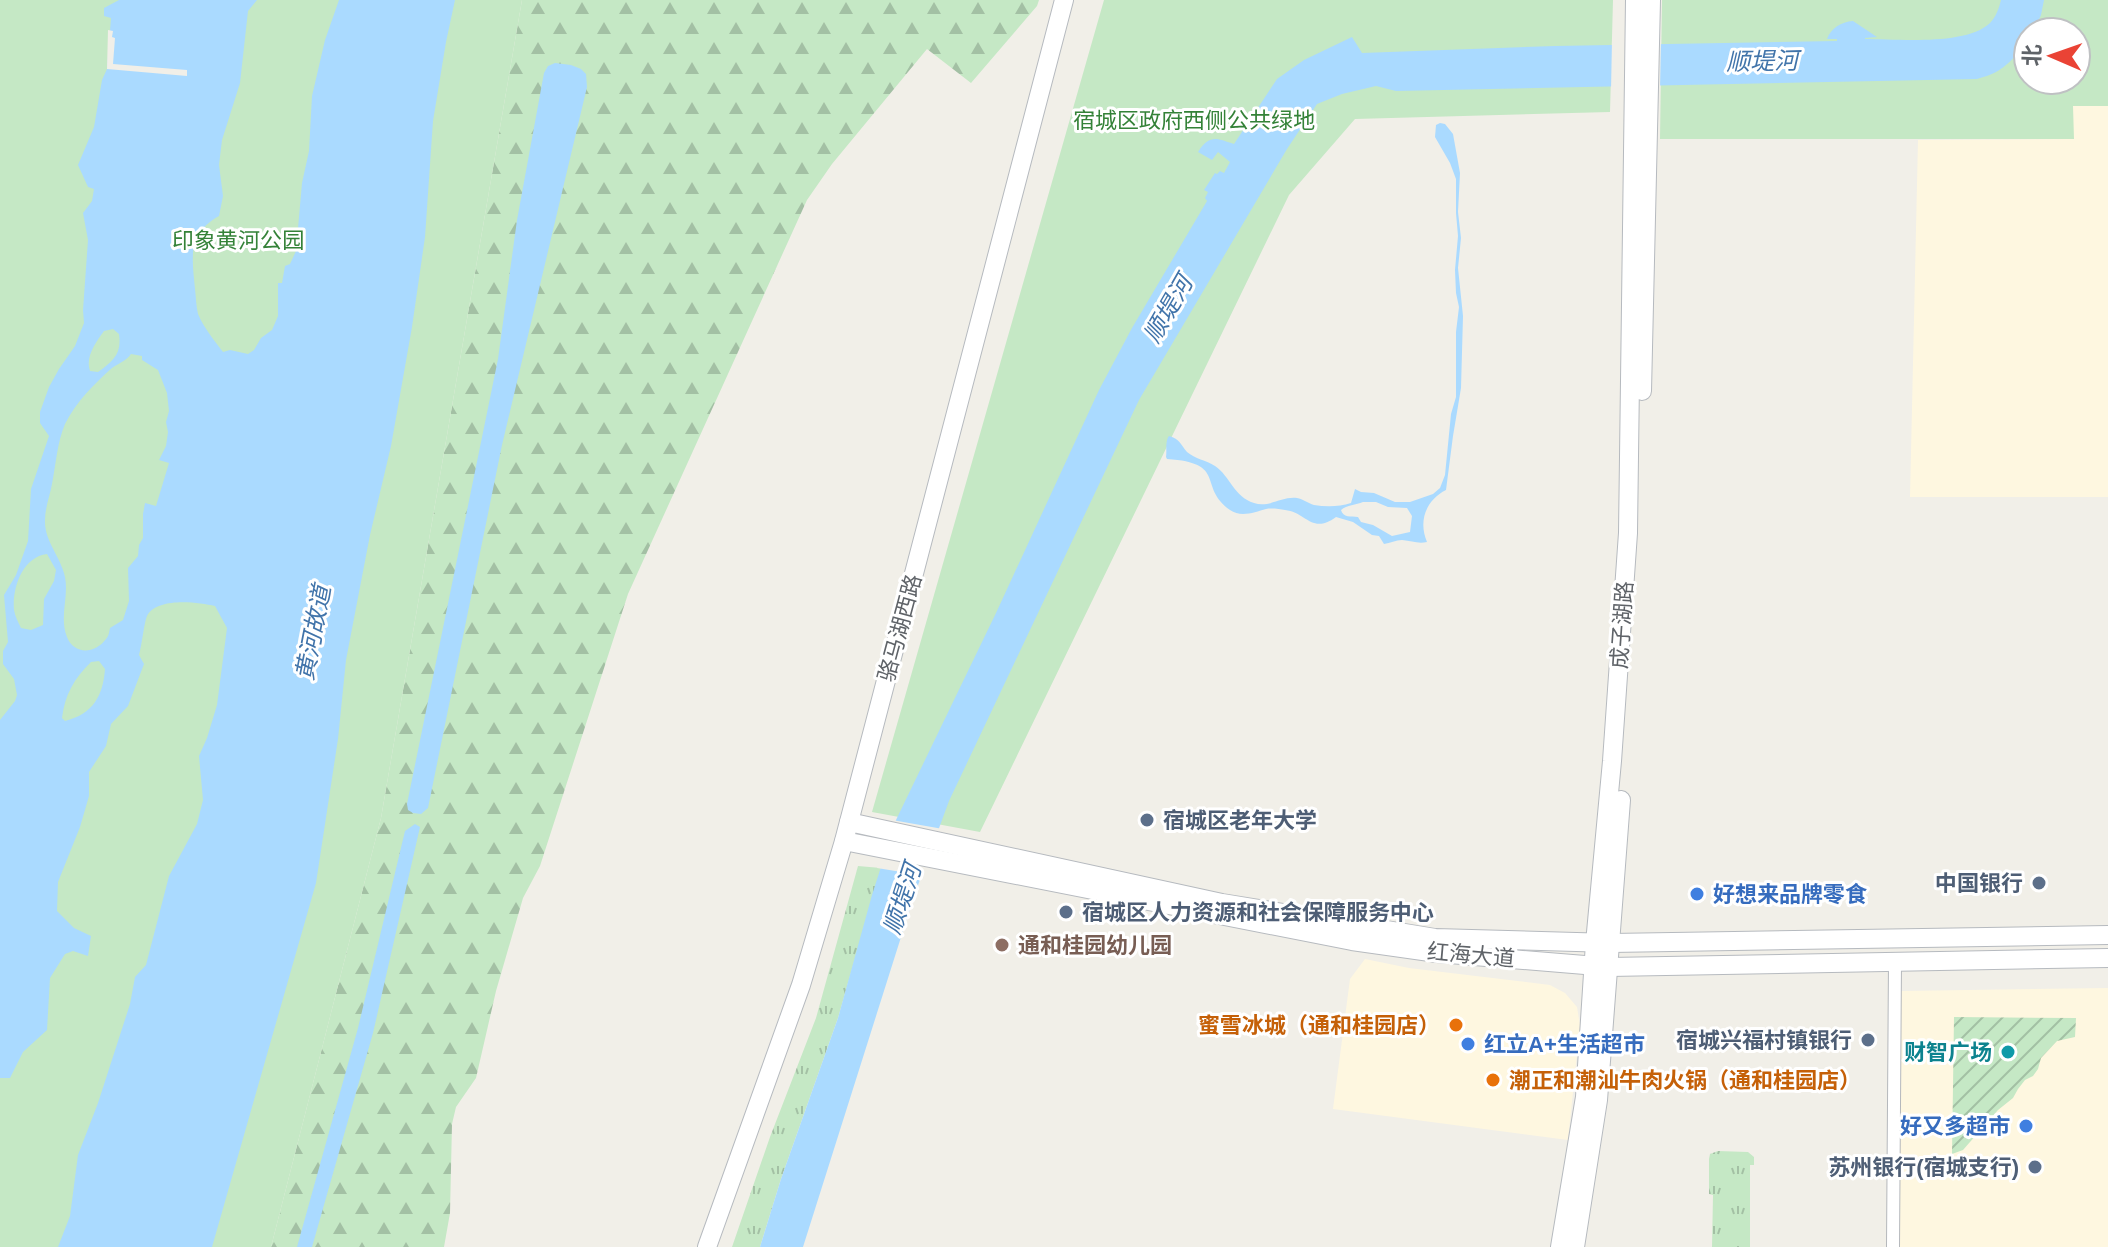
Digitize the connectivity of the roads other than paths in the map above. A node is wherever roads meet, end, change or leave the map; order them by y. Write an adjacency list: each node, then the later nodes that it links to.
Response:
1 (1064, 0): 3 (street, 骆马湖西路)
2 (1643, 2): 7 (street, 成子湖路)
3 (849, 822): 4 (street, 骆马湖西路); 5 (street)
4 (844, 841): 5 (street, 红海大道); 11 (street, 骆马湖西路)
5 (971, 858): 7 (street, 红海大道); 10 (street, 红海大道)
6 (2108, 935): 7 (street, 红海大道)
7 (1603, 943): 10 (street, 成子湖路)
8 (2108, 961): 9 (street, 红海大道)
9 (1895, 962): 10 (street, 红海大道); 14 (street)
10 (1602, 966): 12 (street, 成子湖路); 13 (street, 成子湖路)
11 (707, 1247)
12 (1560, 1247)
13 (1575, 1247)
14 (1893, 1247)

